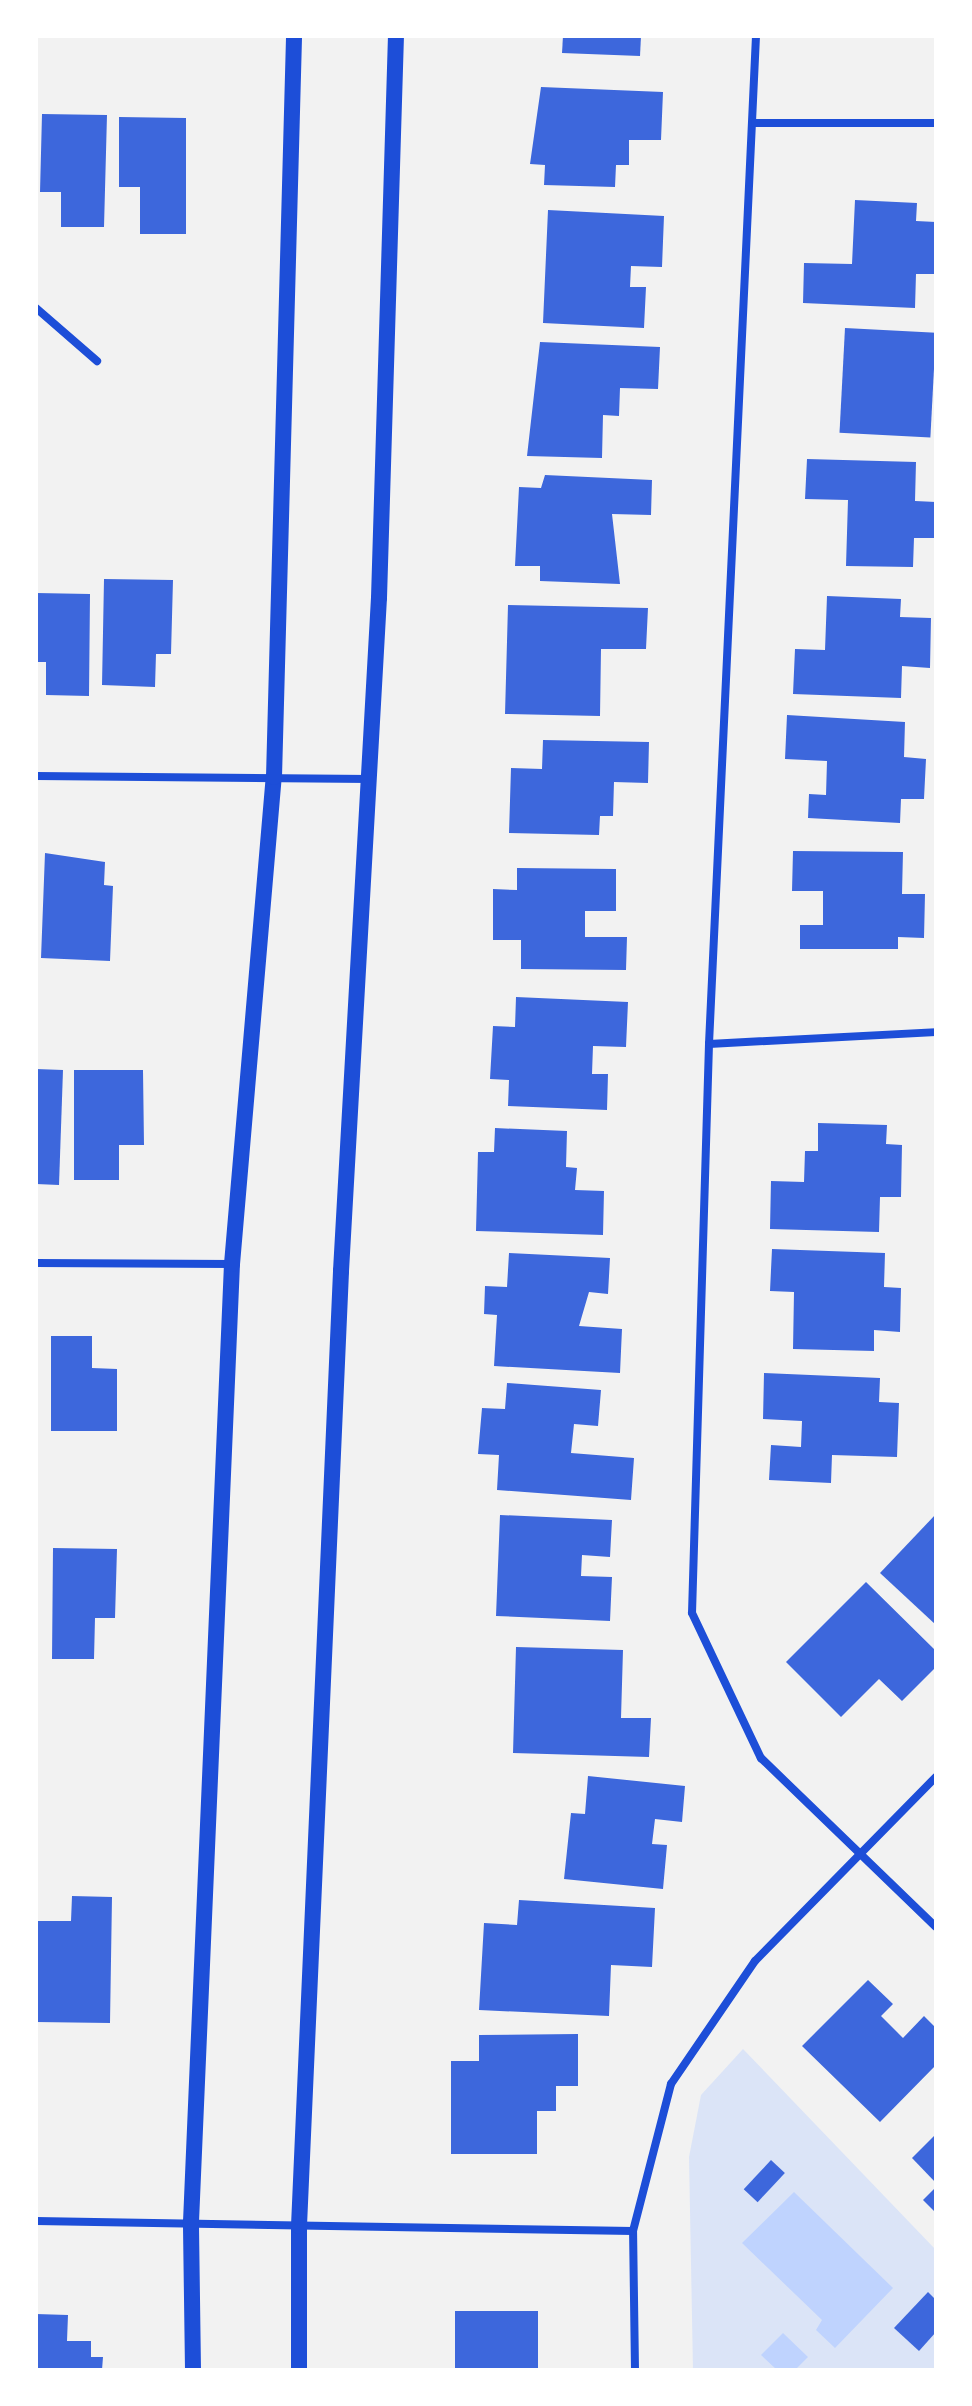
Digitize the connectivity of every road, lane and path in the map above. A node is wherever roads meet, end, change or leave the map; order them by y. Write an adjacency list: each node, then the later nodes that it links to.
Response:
1 (294, 36): 9 (main road)
2 (396, 36): 10 (main road)
3 (756, 36): 4 (street)
4 (755, 123): 5 (street); 12 (street)
5 (936, 123)
6 (36, 308): 7 (street)
7 (97, 361)
8 (36, 776): 9 (street)
9 (274, 777): 10 (street); 14 (main road)
10 (370, 779): 20 (main road)
11 (936, 1032): 12 (street)
12 (709, 1044): 16 (street)
13 (36, 1263): 14 (street)
14 (232, 1264): 19 (main road)
15 (936, 1777): 16 (street)
16 (863, 1858): 17 (street); 21 (street)
17 (936, 1927)
18 (36, 2221): 19 (street)
19 (191, 2222): 20 (street); 22 (main road)
20 (299, 2226): 21 (street); 23 (main road)
21 (633, 2231): 24 (street)
22 (193, 2370)
23 (299, 2370)
24 (635, 2370)

